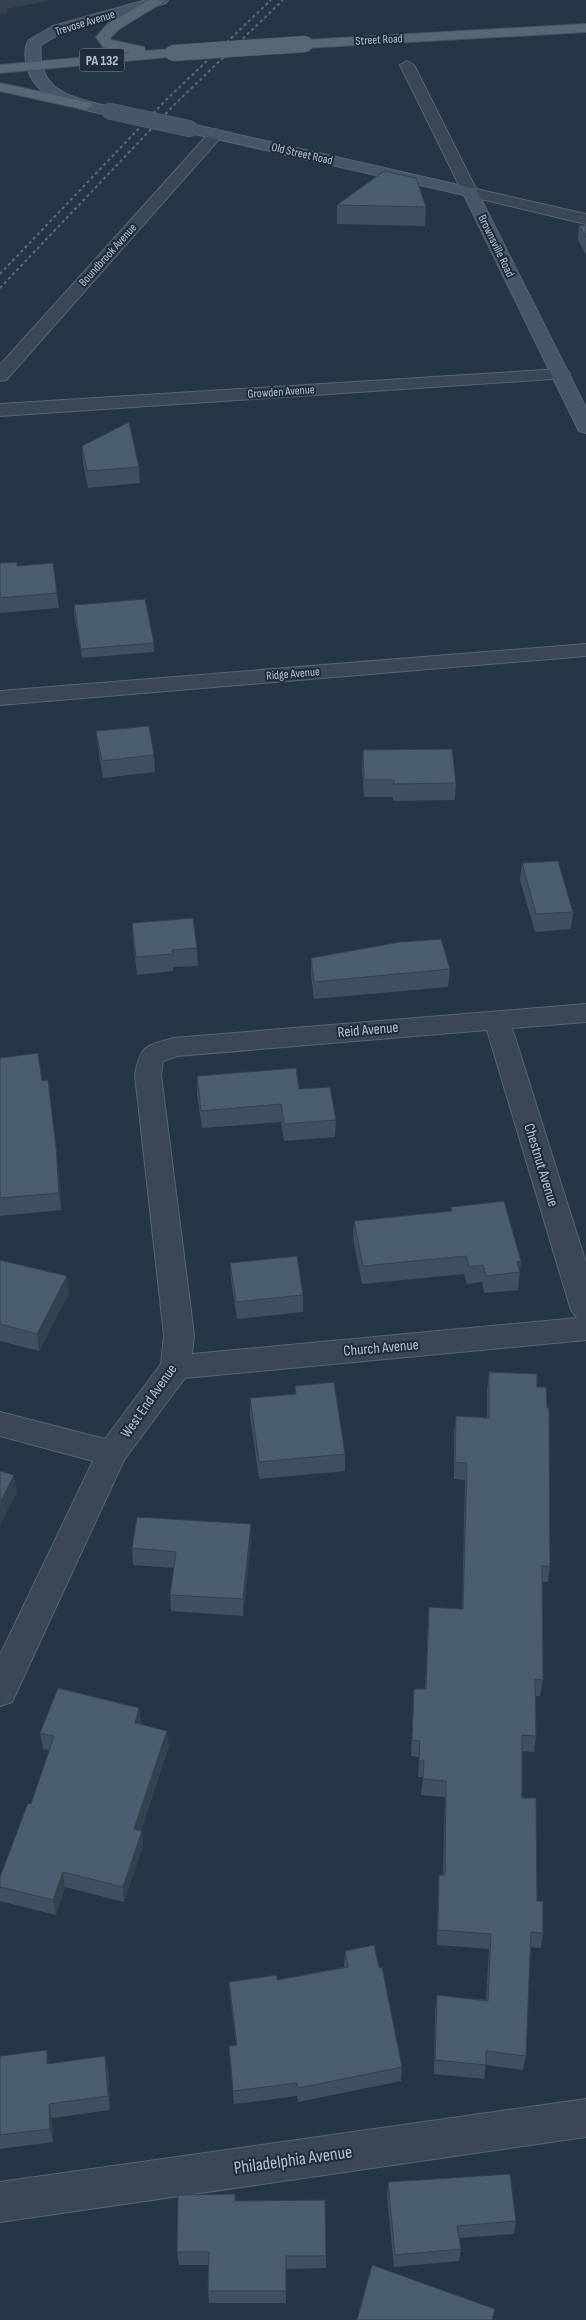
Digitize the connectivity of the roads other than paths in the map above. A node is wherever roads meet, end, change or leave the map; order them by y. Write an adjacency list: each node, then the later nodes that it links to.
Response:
1 (159, 1): 4 (main road); 5 (street, Trevose Avenue)
2 (586, 28): 4 (main road, Street Road / PA 132, bridge)
3 (16, 53): 5 (main road, Street Road / PA 132)
4 (173, 53): 5 (main road, Street Road / PA 132)
5 (31, 60): 7 (main road, Street Road / PA 132); 9 (street, Old Street Road)
6 (407, 65): 11 (street, Brownsville Road)
7 (0, 69)
8 (0, 87): 9 (main road)
9 (86, 106): 10 (street, Old Street Road, bridge)
10 (216, 134): 11 (street, Old Street Road); 14 (street, Boundbrook Avenue)
11 (470, 192): 12 (street, Old Street Road); 13 (street, Brownsville Road)
12 (586, 219)
13 (561, 374): 15 (street, Growden Avenue); 16 (street, Brownsville Road)
14 (0, 376)
15 (0, 410)
16 (586, 427)
17 (586, 650): 18 (street, Ridge Avenue)
18 (0, 698)
19 (586, 1014): 20 (street, Reid Avenue)
20 (497, 1020): 21 (street, Reid Avenue); 22 (street, Chestnut Avenue)
21 (152, 1056): 24 (street, West End Avenue)
22 (586, 1310)
23 (586, 1329): 24 (street, Church Avenue)
24 (176, 1367): 26 (street, West End Avenue)
25 (0, 1424): 26 (street)
26 (112, 1453): 27 (street, West End Avenue)
27 (0, 1691)
28 (586, 2118): 29 (street, Philadelphia Avenue)
29 (0, 2202)

